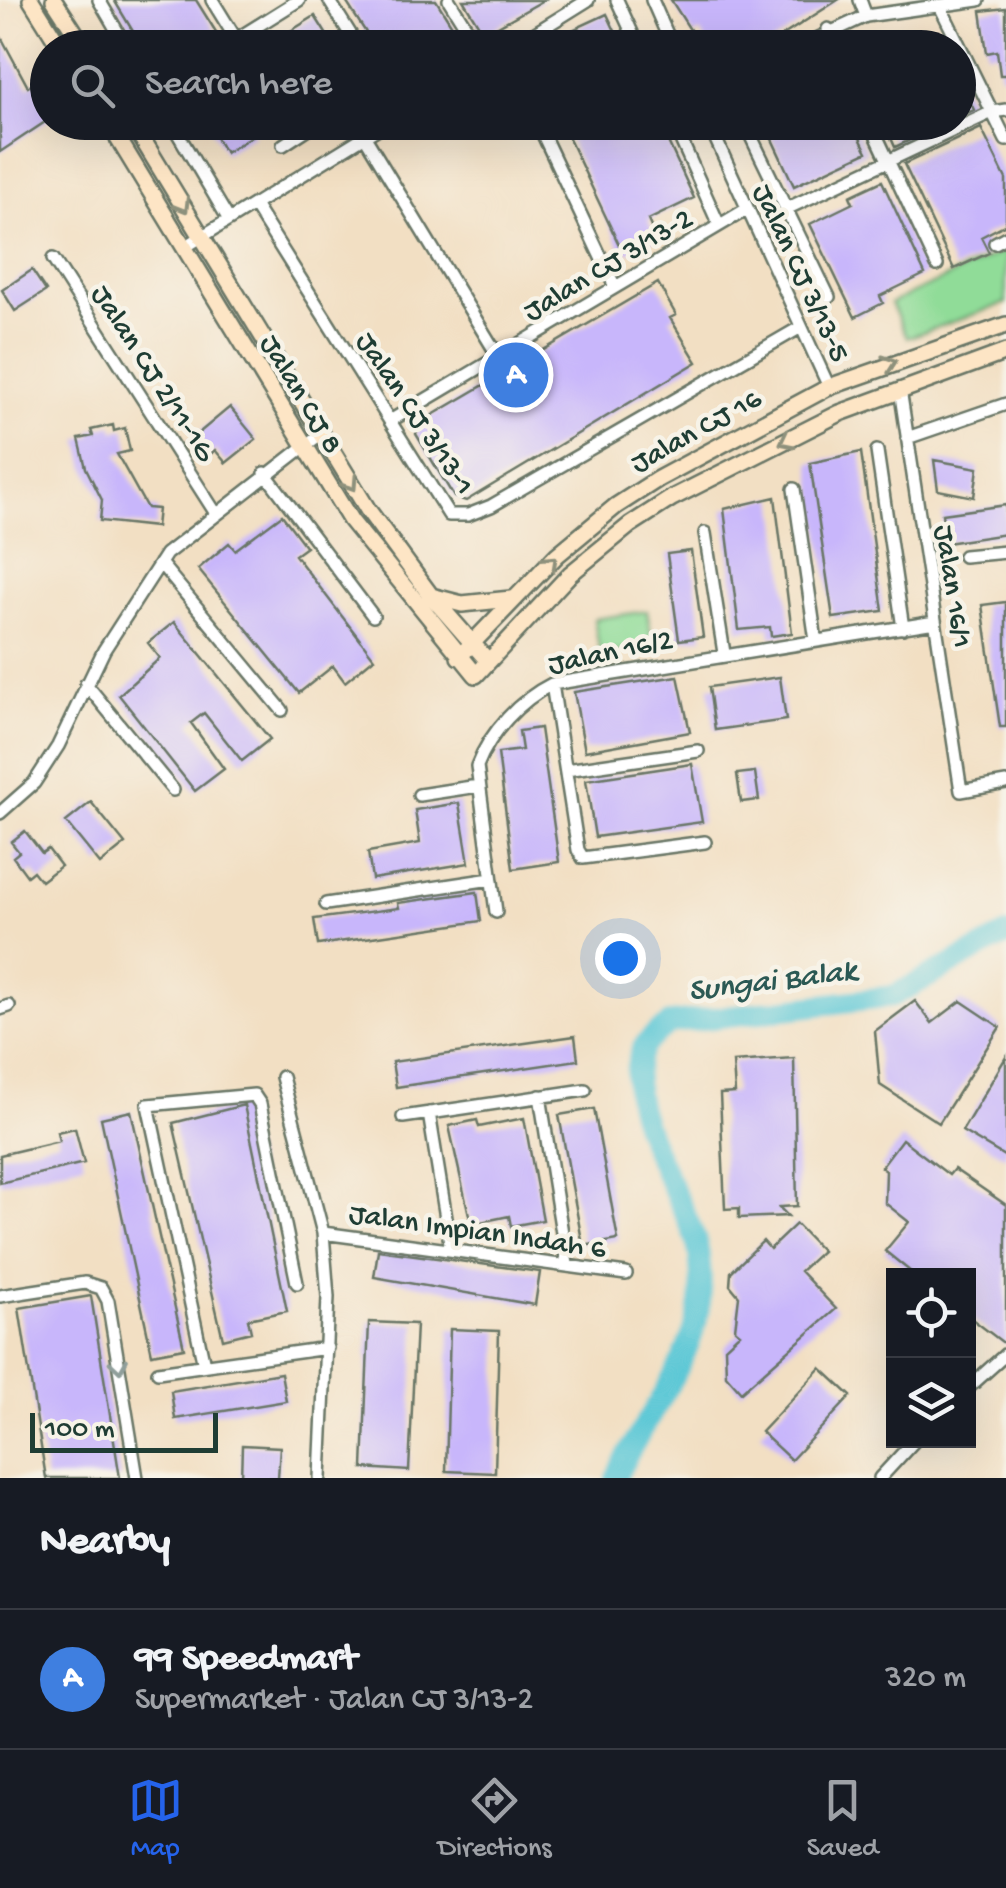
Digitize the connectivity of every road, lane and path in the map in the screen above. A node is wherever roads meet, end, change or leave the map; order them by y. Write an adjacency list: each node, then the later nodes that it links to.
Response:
1 (30, 0): 16 (street)
2 (54, 0): 17 (street)
3 (99, 0): 18 (street)
4 (212, 0): 19 (street)
5 (298, 0): 20 (street)
6 (330, 0): 21 (street)
7 (450, 0): 22 (street)
8 (588, 0): 23 (street)
9 (617, 0): 24 (street)
10 (652, 0): 25 (street)
11 (860, 0): 14 (street)
12 (980, 0): 13 (street)
13 (940, 6): 14 (street); 26 (street)
14 (866, 16): 15 (street)
15 (828, 29)
16 (49, 30)
17 (73, 30)
18 (116, 30)
19 (230, 30)
20 (250, 30)
21 (348, 30)
22 (468, 30)
23 (539, 30)
24 (630, 30)
25 (665, 30)
26 (952, 30)
27 (976, 79): 29 (street)
28 (1006, 110): 29 (street)
29 (992, 112): 30 (street); 43 (street)
30 (976, 120)
31 (119, 140): 52 (street, Jalan CJ 8)
32 (143, 140): 51 (street, Jalan CJ 8, one-way to 51)
33 (182, 140): 49 (street)
34 (290, 140): 44 (street)
35 (360, 140): 46 (street)
36 (367, 140): 60 (street)
37 (546, 140): 55 (street)
38 (681, 140): 50 (street, Jalan CJ 3/13-5)
39 (716, 140): 47 (street, Jalan CJ 3/13-5)
40 (753, 140): 48 (street)
41 (878, 140): 45 (street)
42 (934, 140): 45 (street)
43 (1006, 140)
44 (282, 145)
45 (888, 162): 48 (street); 54 (street)
46 (254, 205): 49 (street); 64 (street, Jalan CJ 3/13-1)
47 (747, 209): 50 (street, Jalan CJ 3/13-2); 58 (street, Jalan CJ 3/13-5)
48 (786, 209): 56 (street)
49 (229, 220): 51 (street)
50 (719, 225): 55 (street, Jalan CJ 3/13-2)
51 (202, 237): 52 (street); 65 (street, Jalan CJ 8)
52 (185, 247): 67 (street, Jalan CJ 8)
53 (53, 259): 71 (street, Jalan CJ 2/11-1G)
54 (937, 265)
55 (615, 288): 60 (street, Jalan CJ 3/13-2)
56 (829, 297)
57 (1006, 325): 61 (street, Jalan CJ 16, one-way to 57)
58 (801, 326): 61 (street, Jalan CJ 3/13-5); 64 (street, Jalan CJ 3/13-1)
59 (1006, 352): 62 (street, Jalan CJ 16)
60 (498, 356): 64 (street, Jalan CJ 3/13-2)
61 (829, 387): 77 (street, Jalan CJ 16, one-way to 61)
62 (900, 390): 66 (street, Jalan 16/1); 85 (street, Jalan CJ 16, one-way to 85)
63 (1006, 404): 66 (street)
64 (390, 421)
65 (319, 435): 67 (street); 76 (street, Jalan CJ 8, one-way to 76)
66 (907, 438): 79 (street, Jalan 16/1)
67 (302, 447): 69 (street); 84 (street, Jalan CJ 8)
68 (877, 451): 80 (street)
69 (265, 473): 71 (street); 78 (street)
70 (794, 489): 81 (street)
71 (215, 512): 75 (street)
72 (705, 533): 83 (street)
73 (1006, 552): 74 (street)
74 (964, 556)
75 (160, 563): 87 (street); 89 (street)
76 (431, 596): 77 (street); 82 (street, Jalan CJ 8)
77 (511, 599): 82 (street, Jalan CJ 16)
78 (373, 616)
79 (935, 622): 80 (street, Jalan 16/2); 92 (street, Jalan 16/1)
80 (902, 628): 81 (street, Jalan 16/2)
81 (816, 641): 83 (street, Jalan 16/2)
82 (472, 644): 84 (street, Jalan CJ 16); 85 (street, Jalan CJ 8)
83 (724, 654): 88 (street, Jalan 16/2)
84 (459, 657): 86 (street, Jalan CJ 8)
85 (488, 661): 86 (street, Jalan CJ 16)
86 (476, 675)
87 (86, 684): 94 (street); 96 (street)
88 (552, 684): 91 (street); 93 (street, Jalan 16/2)
89 (282, 710)
90 (698, 751): 91 (street)
91 (566, 770): 97 (street)
92 (1006, 784)
93 (478, 786): 95 (street); 98 (street, Jalan 16/2)
94 (172, 790)
95 (419, 796)
96 (0, 813)
97 (705, 842)
98 (491, 878): 99 (street); 100 (street, Jalan 16/2)
99 (326, 904)
100 (496, 912)
101 (282, 1078): 106 (street)
102 (584, 1090): 103 (street)
103 (540, 1096): 104 (street); 108 (street)
104 (429, 1113): 105 (street); 107 (street)
105 (404, 1117)
106 (322, 1234): 107 (street, Jalan Impian Indah 6); 112 (street)
107 (450, 1249): 108 (street, Jalan Impian Indah 6)
108 (567, 1264): 109 (street, Jalan Impian Indah 6)
109 (626, 1274)
110 (297, 1284): 114 (street)
111 (0, 1296): 118 (street, one-way to 118)
112 (327, 1348): 114 (street); 119 (street)
113 (1006, 1354): 116 (street)
114 (204, 1365): 115 (street)
115 (158, 1372)
116 (976, 1381)
117 (908, 1448): 120 (street)
118 (137, 1478)
119 (320, 1478)
120 (880, 1478)

